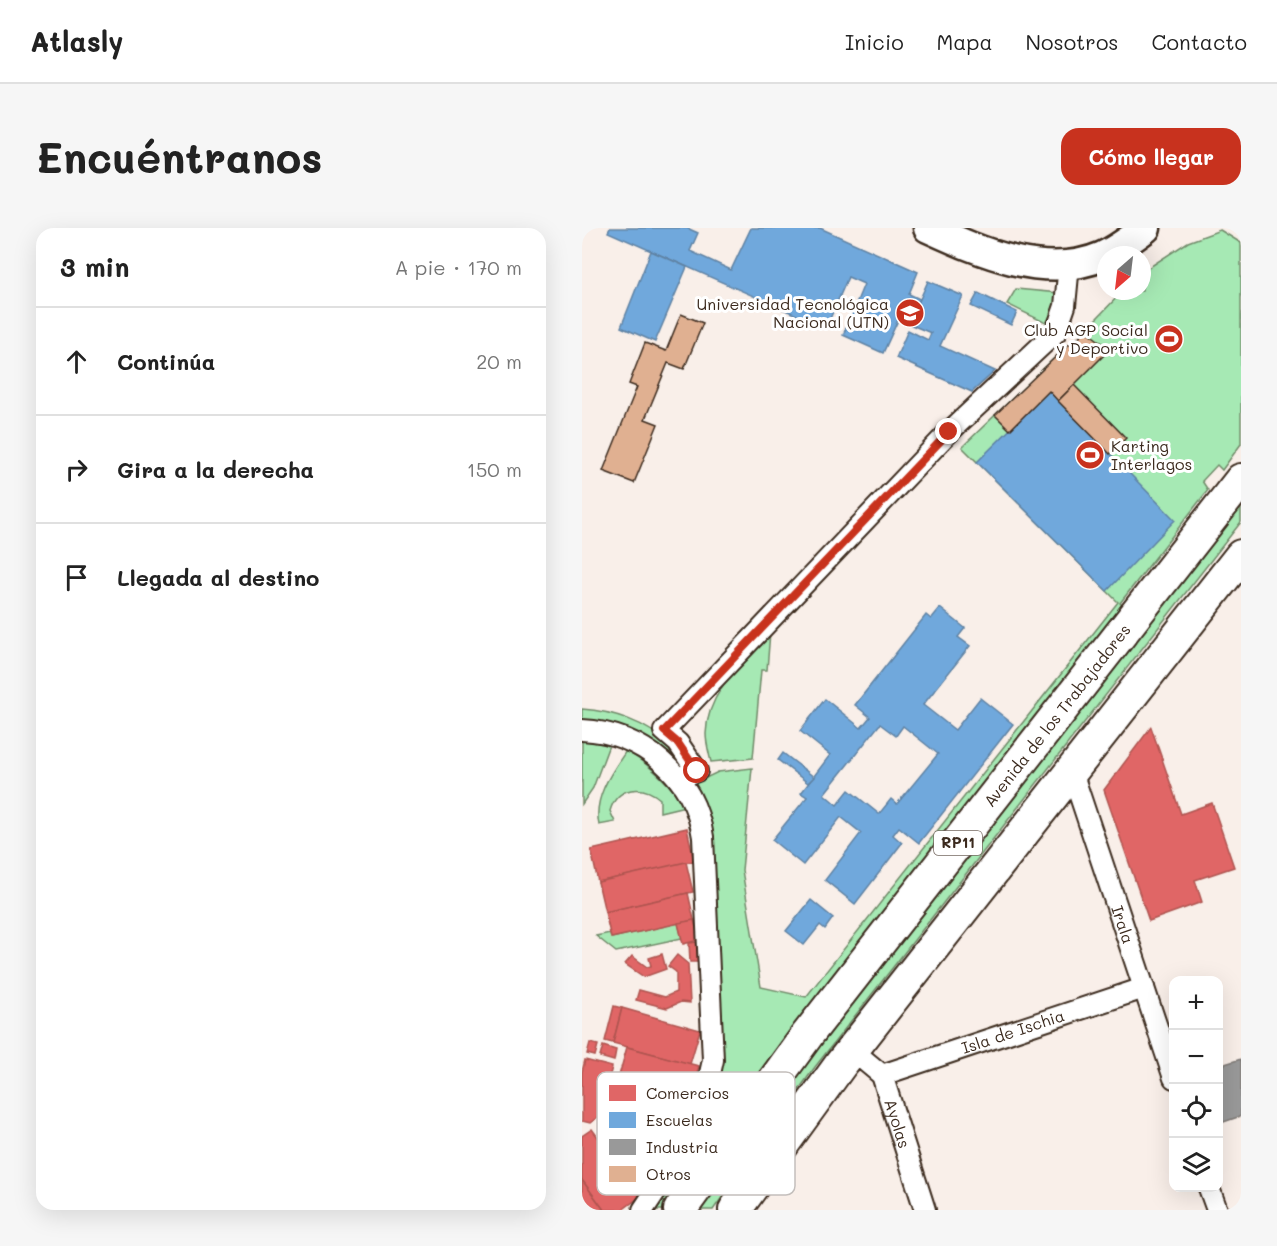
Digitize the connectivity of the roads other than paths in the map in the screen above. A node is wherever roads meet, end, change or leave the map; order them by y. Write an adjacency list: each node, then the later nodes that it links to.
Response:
1 (928, 228): 3 (main road)
2 (1146, 228): 3 (main road)
3 (1069, 264): 8 (street)
4 (1241, 480): 13 (main road, Avenida de los Trabajadores / RP11)
5 (1241, 556): 7 (main road, RP11)
6 (582, 730): 8 (street)
7 (1071, 770): 9 (street, Irala); 10 (main road, RP11)
8 (678, 778): 12 (street)
9 (1144, 988): 11 (street, Irala); 14 (street, Isla de Ischia)
10 (852, 1050): 14 (street); 15 (main road, RP11)
11 (1169, 1066)
12 (710, 1072)
13 (780, 1072)
14 (882, 1075): 23 (street, Ayolas)
15 (795, 1128)
16 (1210, 1192): 24 (street)
17 (653, 1195): 20 (street)
18 (691, 1195): 21 (main road, Avenida de los Trabajadores / RP11)
19 (746, 1195): 22 (main road, RP11)
20 (643, 1210)
21 (680, 1210)
22 (735, 1210)
23 (925, 1210)
24 (1217, 1210)

